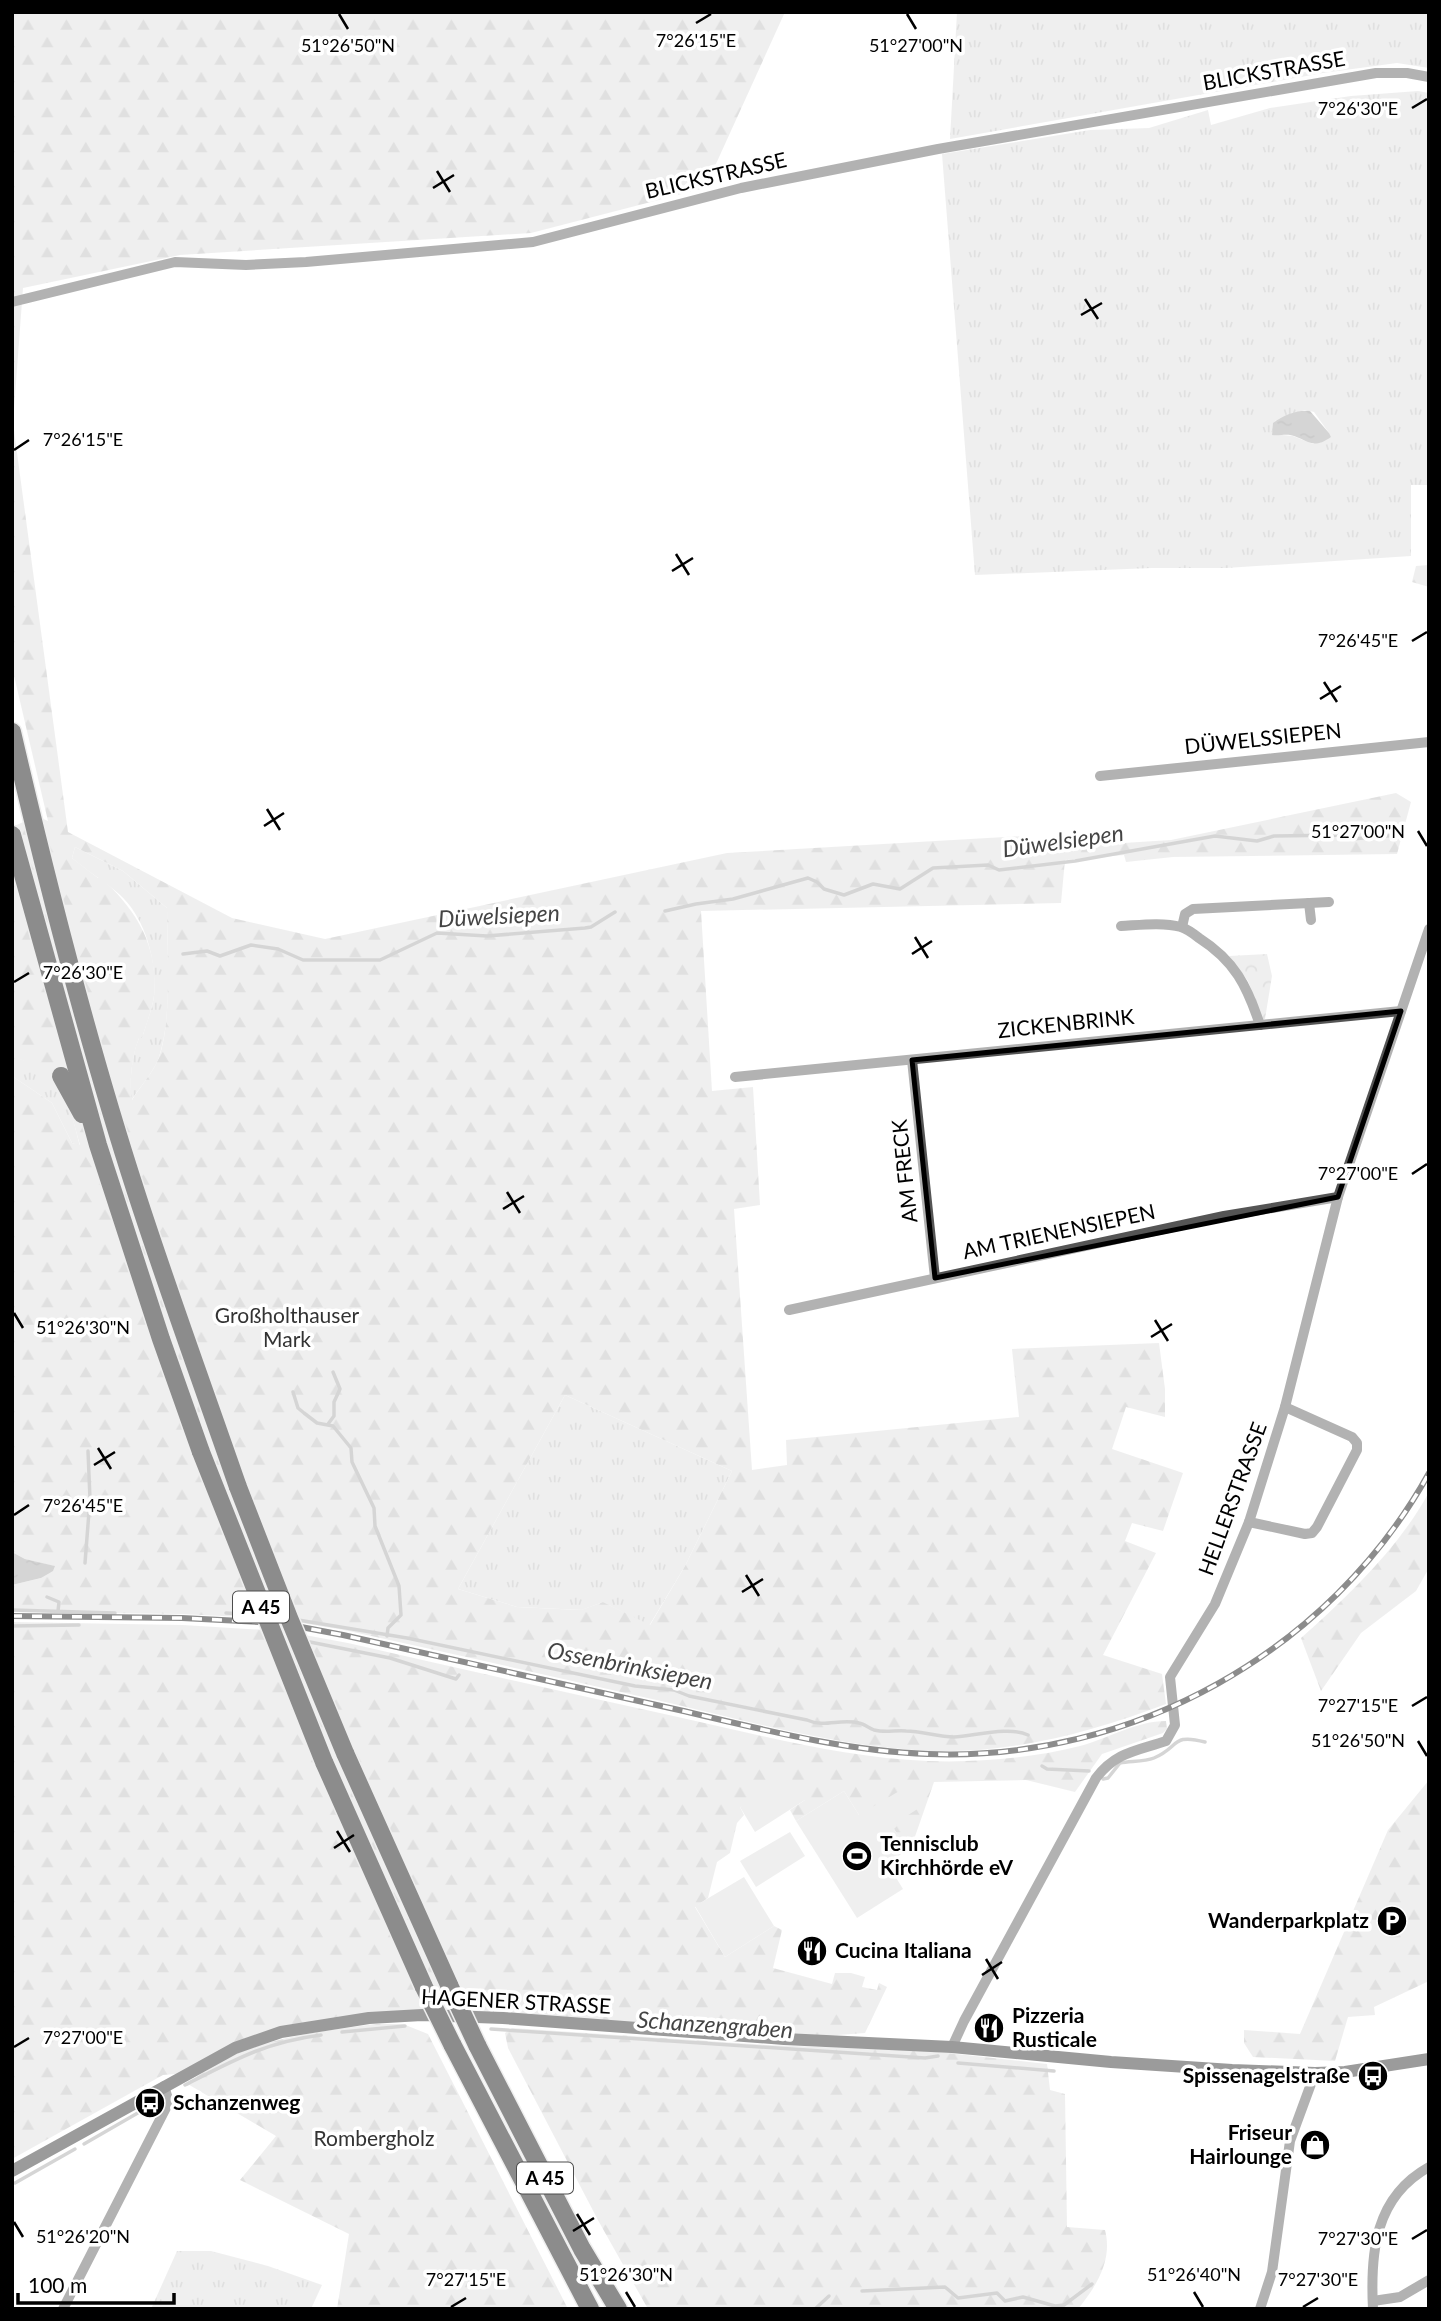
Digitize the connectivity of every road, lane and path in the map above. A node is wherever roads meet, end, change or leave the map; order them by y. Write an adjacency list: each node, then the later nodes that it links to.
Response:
1 (1429, 77): 2 (street, BLICKSTRASSE)
2 (16, 301)
3 (13, 736): 6 (highway); 21 (highway, A 45)
4 (1429, 742): 5 (street, DÜWELSSIEPEN)
5 (1100, 776)
6 (41, 810)
7 (12, 835): 19 (highway, A 45)
8 (1329, 902): 9 (street)
9 (1309, 903): 10 (street); 12 (street)
10 (1311, 920)
11 (1121, 926): 12 (street)
12 (1182, 927): 15 (street)
13 (1429, 929): 14 (street, HELLERSTRASSE)
14 (1401, 1011): 15 (street, ZICKENBRINK); 22 (street, HELLERSTRASSE)
15 (1260, 1025): 16 (street, ZICKENBRINK)
16 (912, 1060): 18 (street, ZICKENBRINK); 23 (street, AM FRECK)
17 (61, 1076): 19 (highway)
18 (735, 1077)
19 (98, 1144): 36 (highway, A 45, bridge)
20 (133, 1144): 21 (highway)
21 (136, 1191): 37 (highway, A 45, bridge)
22 (1338, 1197): 23 (street, AM TRIENENSIEPEN); 25 (street, HELLERSTRASSE)
23 (935, 1278): 24 (street, AM TRIENENSIEPEN)
24 (789, 1310)
25 (1285, 1407): 26 (street, HELLERSTRASSE); 26 (street)
26 (1249, 1522): 27 (street, HELLERSTRASSE)
27 (952, 2047): 29 (main road, HAGENER STRASSE); 30 (main road, HAGENER STRASSE)
28 (1429, 2059): 29 (main road, HAGENER STRASSE)
29 (1315, 2073): 38 (street)
30 (164, 2086): 32 (main road, HAGENER STRASSE); 35 (street)
31 (1429, 2167): 34 (street)
32 (12, 2171)
33 (1429, 2280): 34 (street)
34 (1373, 2305)
35 (63, 2309)
36 (590, 2309)
37 (618, 2309)
38 (1260, 2309)

